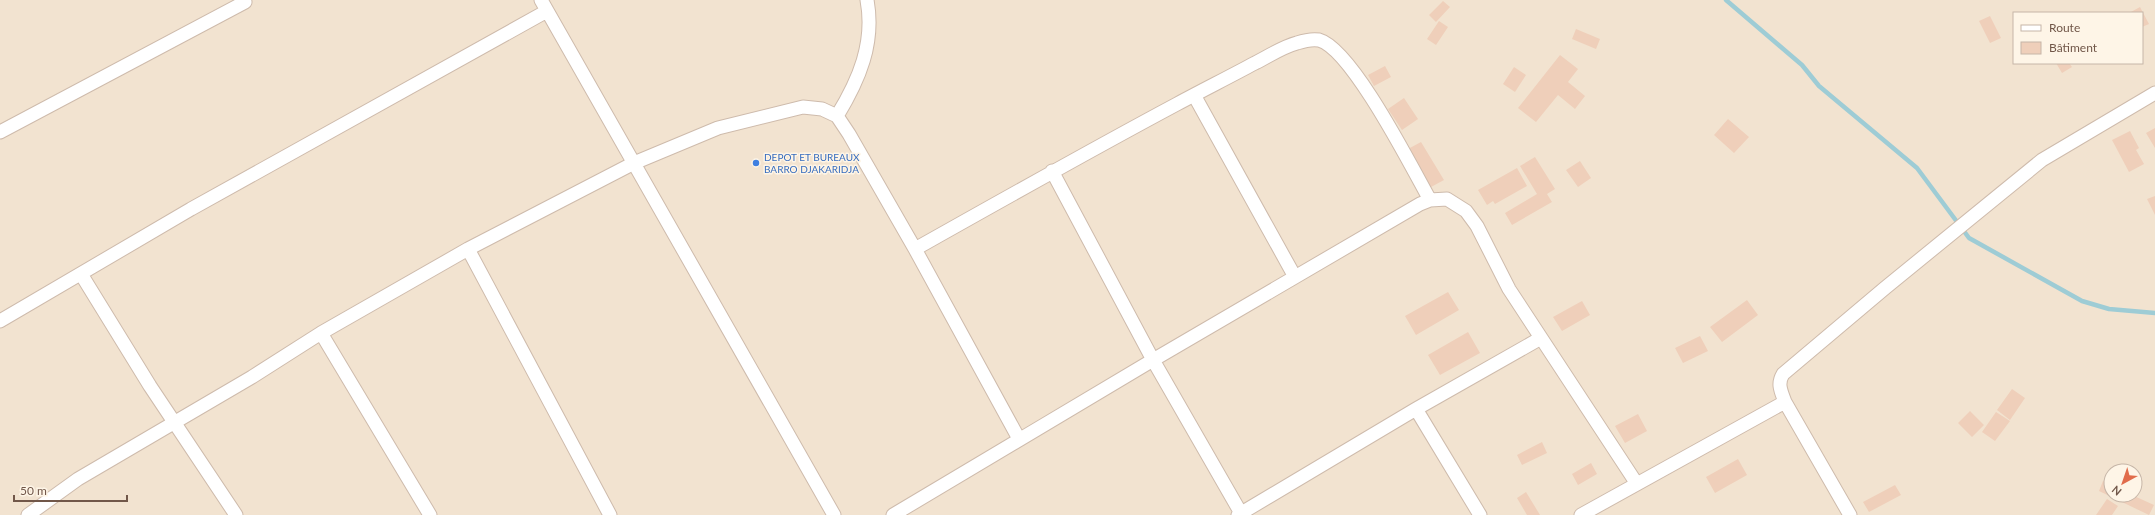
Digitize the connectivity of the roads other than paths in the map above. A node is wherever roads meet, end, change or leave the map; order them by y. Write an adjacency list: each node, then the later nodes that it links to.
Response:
1 (867, 0): 6 (street)
2 (246, 2): 7 (street)
3 (544, 5): 8 (street); 13 (street)
4 (2155, 93): 19 (street)
5 (1194, 95): 9 (street); 10 (street); 14 (street)
6 (838, 116): 8 (street); 12 (street)
7 (0, 132)
8 (634, 163): 11 (street); 29 (street)
9 (1052, 171): 12 (street); 18 (street)
10 (1430, 200): 14 (street); 17 (street)
11 (468, 249): 16 (street); 28 (street)
12 (915, 249): 22 (street)
13 (81, 274): 15 (street); 21 (street)
14 (1295, 277): 18 (street)
15 (0, 320)
16 (321, 333): 21 (street); 27 (street)
17 (1541, 338): 20 (street); 23 (street)
18 (1153, 360): 22 (street); 24 (street)
19 (1785, 402): 23 (street); 33 (street)
20 (1416, 409): 24 (street); 31 (street)
21 (174, 421): 25 (street); 26 (street)
22 (1019, 439): 30 (street)
23 (1637, 484): 32 (street)
24 (1241, 514)
25 (28, 515)
26 (236, 515)
27 (430, 515)
28 (610, 515)
29 (834, 515)
30 (892, 515)
31 (1480, 515)
32 (1581, 515)
33 (1850, 515)

